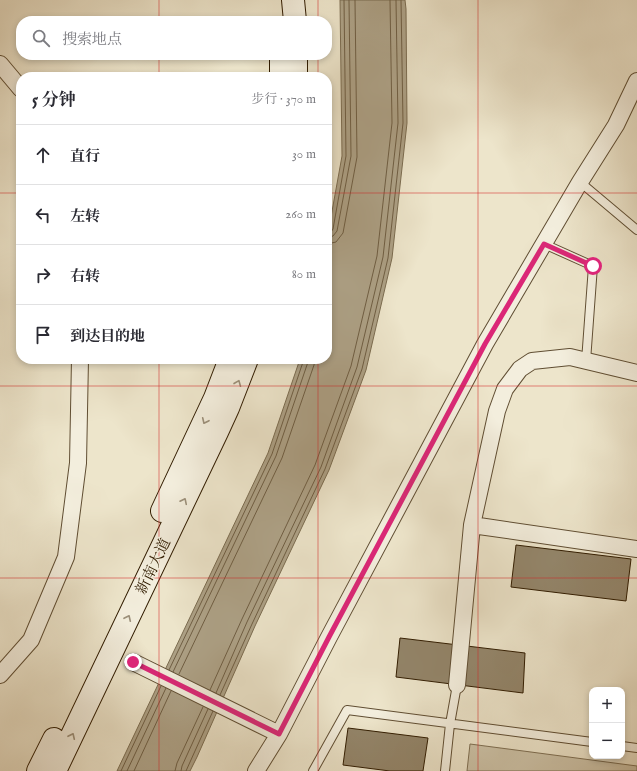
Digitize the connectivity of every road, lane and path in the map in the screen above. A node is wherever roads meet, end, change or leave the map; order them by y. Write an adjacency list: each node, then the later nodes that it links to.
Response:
1 (279, 0): 3 (main road)
2 (293, 0): 4 (main road)
3 (280, 16)
4 (295, 16)
5 (281, 60): 8 (main road)
6 (296, 60): 9 (main road)
7 (0, 64): 11 (street)
8 (281, 72)
9 (296, 72)
10 (637, 81): 12 (street)
11 (16, 82)
12 (580, 182): 13 (lane); 14 (street)
13 (637, 230)
14 (544, 244): 15 (lane); 26 (street)
15 (586, 361): 19 (street); 20 (street)
16 (80, 364): 23 (street)
17 (228, 364): 30 (main road, 新南大道, one-way to 30)
18 (245, 364): 31 (main road, 新南大道, one-way to 18)
19 (637, 373)
20 (472, 526): 21 (street); 24 (street)
21 (637, 549)
22 (133, 662): 26 (street)
23 (0, 675)
24 (457, 685): 25 (lane)
25 (450, 724): 27 (lane); 33 (lane); 34 (lane)
26 (279, 734): 32 (street)
27 (589, 742)
28 (625, 746): 29 (lane)
29 (637, 748)
30 (38, 771)
31 (55, 771)
32 (256, 771)
33 (313, 771)
34 (445, 771)

